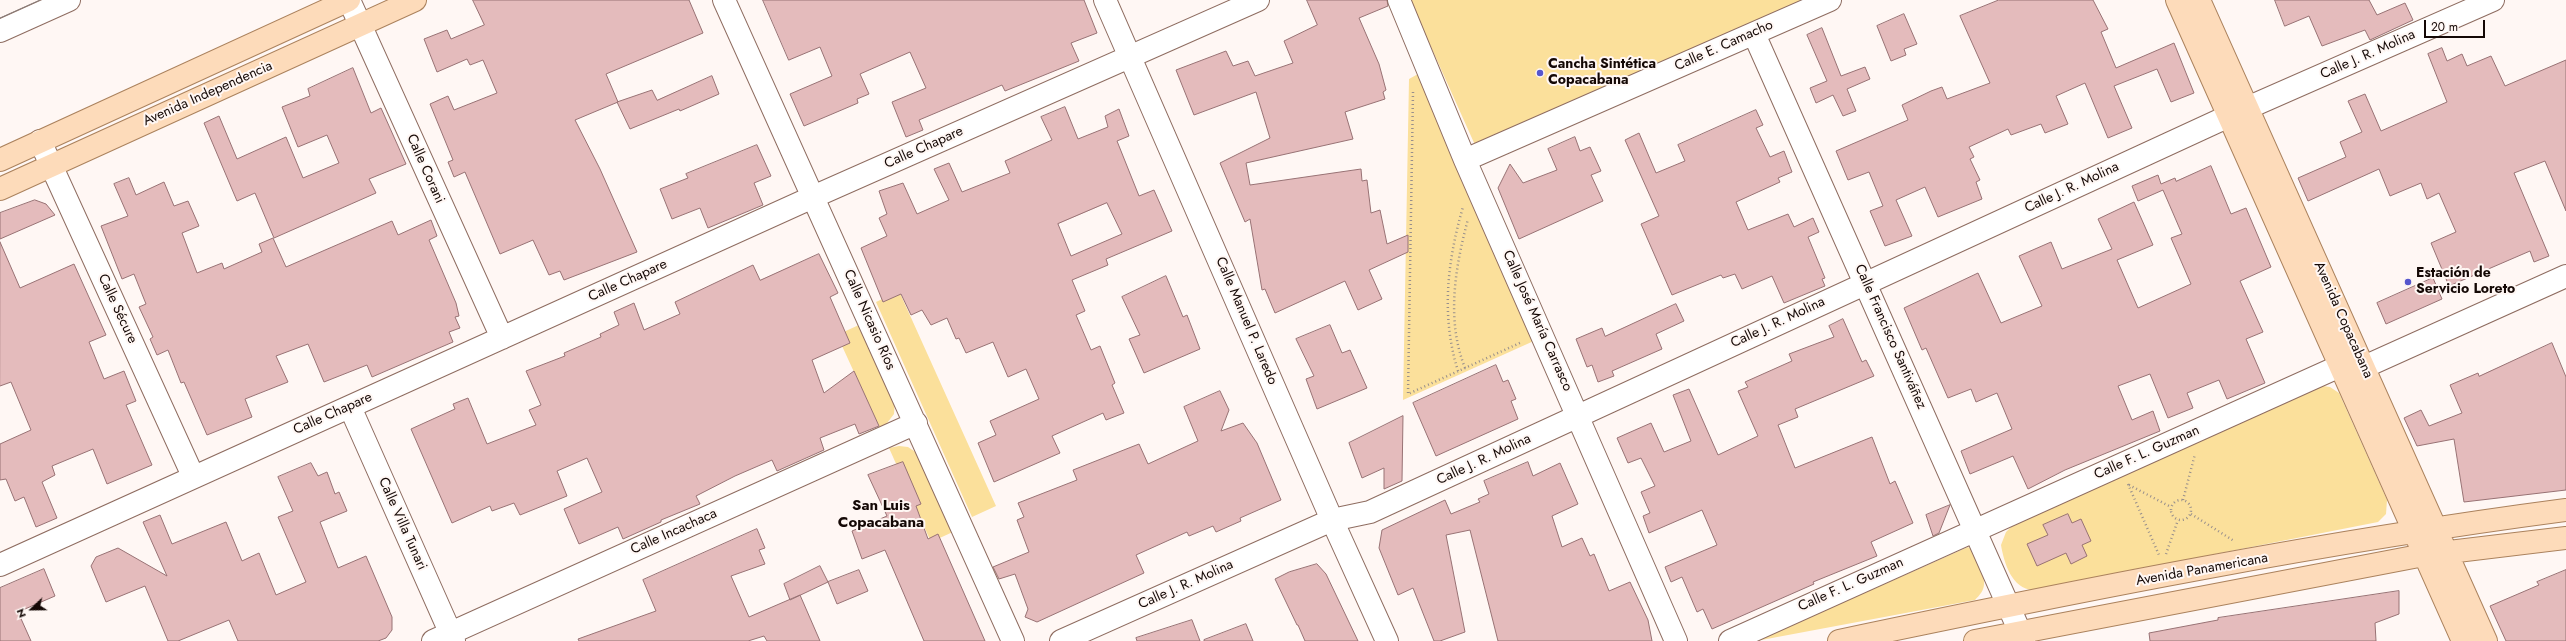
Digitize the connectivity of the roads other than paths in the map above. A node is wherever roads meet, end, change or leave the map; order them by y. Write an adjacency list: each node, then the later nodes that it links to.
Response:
1 (69, 0): 13 (street)
2 (349, 0): 12 (street, Calle Corani); 17 (main road, Avenida Independencia)
3 (416, 0): 12 (main road, Avenida Independencia)
4 (724, 0): 22 (street, Calle Nicasio Ríos)
5 (1105, 0): 15 (street, Calle Manuel P. Laredo)
6 (1258, 0): 15 (street, Calle Chapare)
7 (1399, 0): 19 (street, Calle José María Carrasco)
8 (1830, 0): 14 (street, Calle E. Camacho)
9 (2177, 0): 16 (main road, Avenida Copacabana)
10 (2199, 0): 16 (main road, Avenida Copacabana)
11 (2493, 0): 16 (street, Calle J. R. Molina)
12 (360, 25): 20 (main road, Avenida Independencia); 25 (street, Calle Corani)
13 (0, 31)
14 (1754, 34): 19 (street, Calle E. Camacho); 24 (street, Calle Francisco Santiváñez)
15 (1131, 55): 22 (street, Calle Chapare); 33 (street, Calle Manuel P. Laredo)
16 (2239, 112): 24 (street, Calle J. R. Molina); 26 (main road, Avenida Copacabana); 27 (main road, Avenida Copacabana)
17 (40, 141): 18 (main road, Avenida Independencia); 20 (street, Calle Sécure)
18 (0, 160)
19 (1465, 160): 29 (street, Calle José María Carrasco)
20 (52, 165): 21 (main road, Avenida Independencia); 31 (street, Calle Sécure)
21 (0, 189)
22 (813, 198): 25 (street, Calle Chapare); 30 (street, Calle Nicasio Ríos)
23 (2566, 276): 27 (street, Calle F. L. Guzman)
24 (1865, 282): 29 (street, Calle J. R. Molina); 35 (street, Calle Francisco Santiváñez)
25 (502, 338): 28 (street, Calle Chapare)
26 (2340, 366): 27 (street, Calle F. L. Guzman); 35 (street, Calle F. L. Guzman); 36 (main road, Avenida Copacabana)
27 (2364, 367): 34 (main road, Avenida Copacabana)
28 (350, 407): 31 (street, Calle Chapare); 43 (street, Calle Villa Tunari)
29 (1579, 416): 33 (street, Calle J. R. Molina); 47 (street, Calle José María Carrasco)
30 (916, 423): 43 (street, Calle Incachaca); 44 (street, Calle Nicasio Ríos)
31 (193, 476): 40 (street, Calle Chapare)
32 (2566, 510): 34 (main road, Avenida Panamericana)
33 (1332, 520): 45 (street, Calle J. R. Molina); 46 (street, Calle Manuel P. Laredo)
34 (2436, 527): 36 (main road, Avenida Panamericana); 38 (main road, Avenida Copacabana)
35 (1976, 529): 41 (street, Calle Francisco Santiváñez); 48 (street, Calle F. L. Guzman)
36 (2412, 531): 39 (main road, Avenida Copacabana); 41 (main road, Avenida Panamericana)
37 (2566, 538): 38 (main road, Avenida Panamericana)
38 (2447, 552): 39 (main road, Avenida Panamericana); 52 (main road, Avenida Copacabana)
39 (2424, 556): 42 (main road, Avenida Panamericana); 51 (main road, Avenida Copacabana)
40 (0, 565)
41 (2008, 605): 42 (street, Calle Francisco Santiváñez); 49 (main road, Avenida Panamericana)
42 (2022, 636): 50 (main road, Avenida Panamericana)
43 (446, 638)
44 (1013, 641)
45 (1061, 641)
46 (1387, 641)
47 (1676, 641)
48 (1730, 641)
49 (1839, 641)
50 (1975, 641)
51 (2463, 641)
52 (2486, 641)

